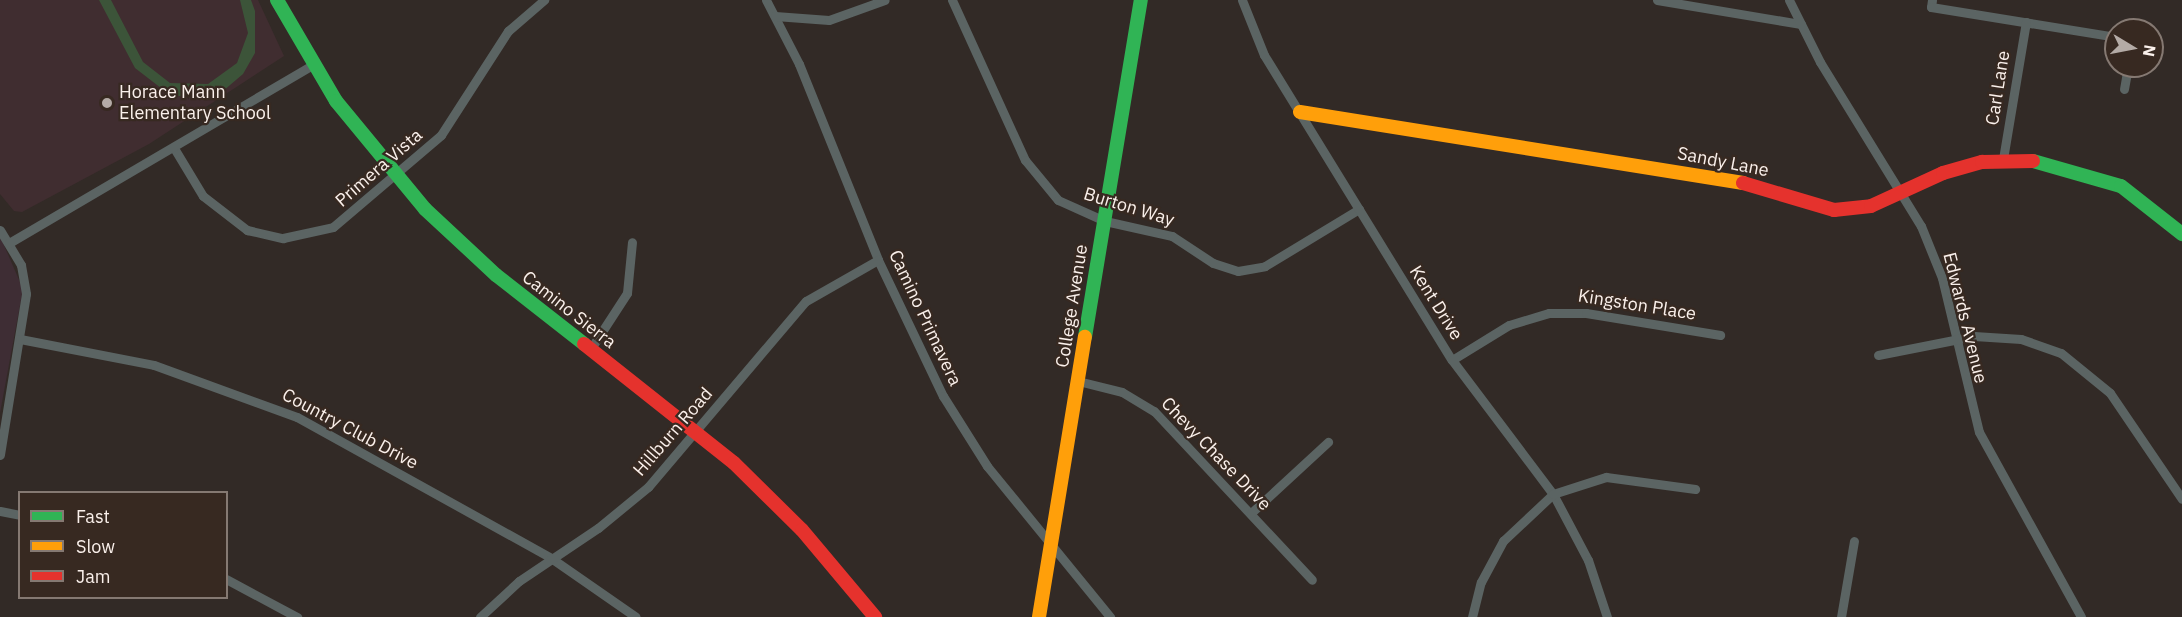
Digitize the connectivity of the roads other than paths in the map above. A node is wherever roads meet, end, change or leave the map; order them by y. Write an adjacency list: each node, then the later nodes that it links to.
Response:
1 (277, 0): 15 (street, Camino Sierra)
2 (544, 0): 21 (street, Primera Vista)
3 (766, 0): 11 (street, Camino Primavera)
4 (885, 0): 11 (street)
5 (952, 0): 24 (street, Burton Way)
6 (1141, 0): 24 (street, College Avenue)
7 (1242, 0): 18 (street, Kent Drive)
8 (1657, 0): 13 (street)
9 (1789, 0): 13 (street, Edwards Avenue)
10 (1931, 3): 12 (street)
11 (775, 16): 29 (street, Camino Primavera)
12 (2026, 22): 14 (street); 20 (street, Carl Lane)
13 (1801, 24): 22 (street, Edwards Avenue)
14 (2104, 35)
15 (313, 65): 19 (street); 21 (street, Camino Sierra)
16 (2126, 78): 17 (street)
17 (2124, 89)
18 (1300, 112): 22 (street, Sandy Lane); 23 (street, Kent Drive)
19 (174, 147): 21 (street, Primera Vista); 28 (street)
20 (2003, 159): 22 (street, Sandy Lane); 26 (street, Sandy Lane)
21 (396, 178): 33 (street, Camino Sierra)
22 (1901, 193): 32 (street, Edwards Avenue)
23 (1359, 209): 24 (street, Burton Way); 35 (street, Kent Drive)
24 (1105, 221): 36 (street, College Avenue)
25 (0, 230): 28 (street)
26 (2182, 234)
27 (632, 242): 33 (street)
28 (9, 243): 31 (street)
29 (878, 260): 37 (street, Hillburn Road); 47 (street, Camino Primavera)
30 (1720, 335): 35 (street, Kingston Place)
31 (20, 339): 39 (street); 48 (street, Country Club Drive)
32 (1955, 339): 34 (street); 42 (street); 60 (street, Edwards Avenue)
33 (590, 350): 37 (street, Camino Sierra)
34 (1878, 355)
35 (1452, 360): 41 (street, Kent Drive)
36 (1078, 381): 44 (street, Chevy Chase Drive); 47 (street, College Avenue)
37 (698, 433): 48 (street, Hillburn Road); 54 (street, Camino Sierra)
38 (1328, 442): 44 (street)
39 (0, 455)
40 (1695, 489): 41 (street)
41 (1553, 494): 57 (street); 58 (street, Kent Drive)
42 (2182, 499)
43 (0, 511): 45 (street)
44 (1251, 513): 50 (street, Chevy Chase Drive)
45 (18, 515)
46 (1854, 541): 59 (street)
47 (1051, 546): 55 (street, College Avenue); 56 (street, Camino Primavera)
48 (551, 558): 52 (street, Hillburn Road); 53 (street, Country Club Drive)
49 (228, 580): 51 (street)
50 (1312, 580)
51 (297, 617)
52 (480, 617)
53 (636, 617)
54 (875, 617)
55 (1039, 617)
56 (1110, 617)
57 (1472, 617)
58 (1607, 617)
59 (1841, 617)
60 (2081, 617)

